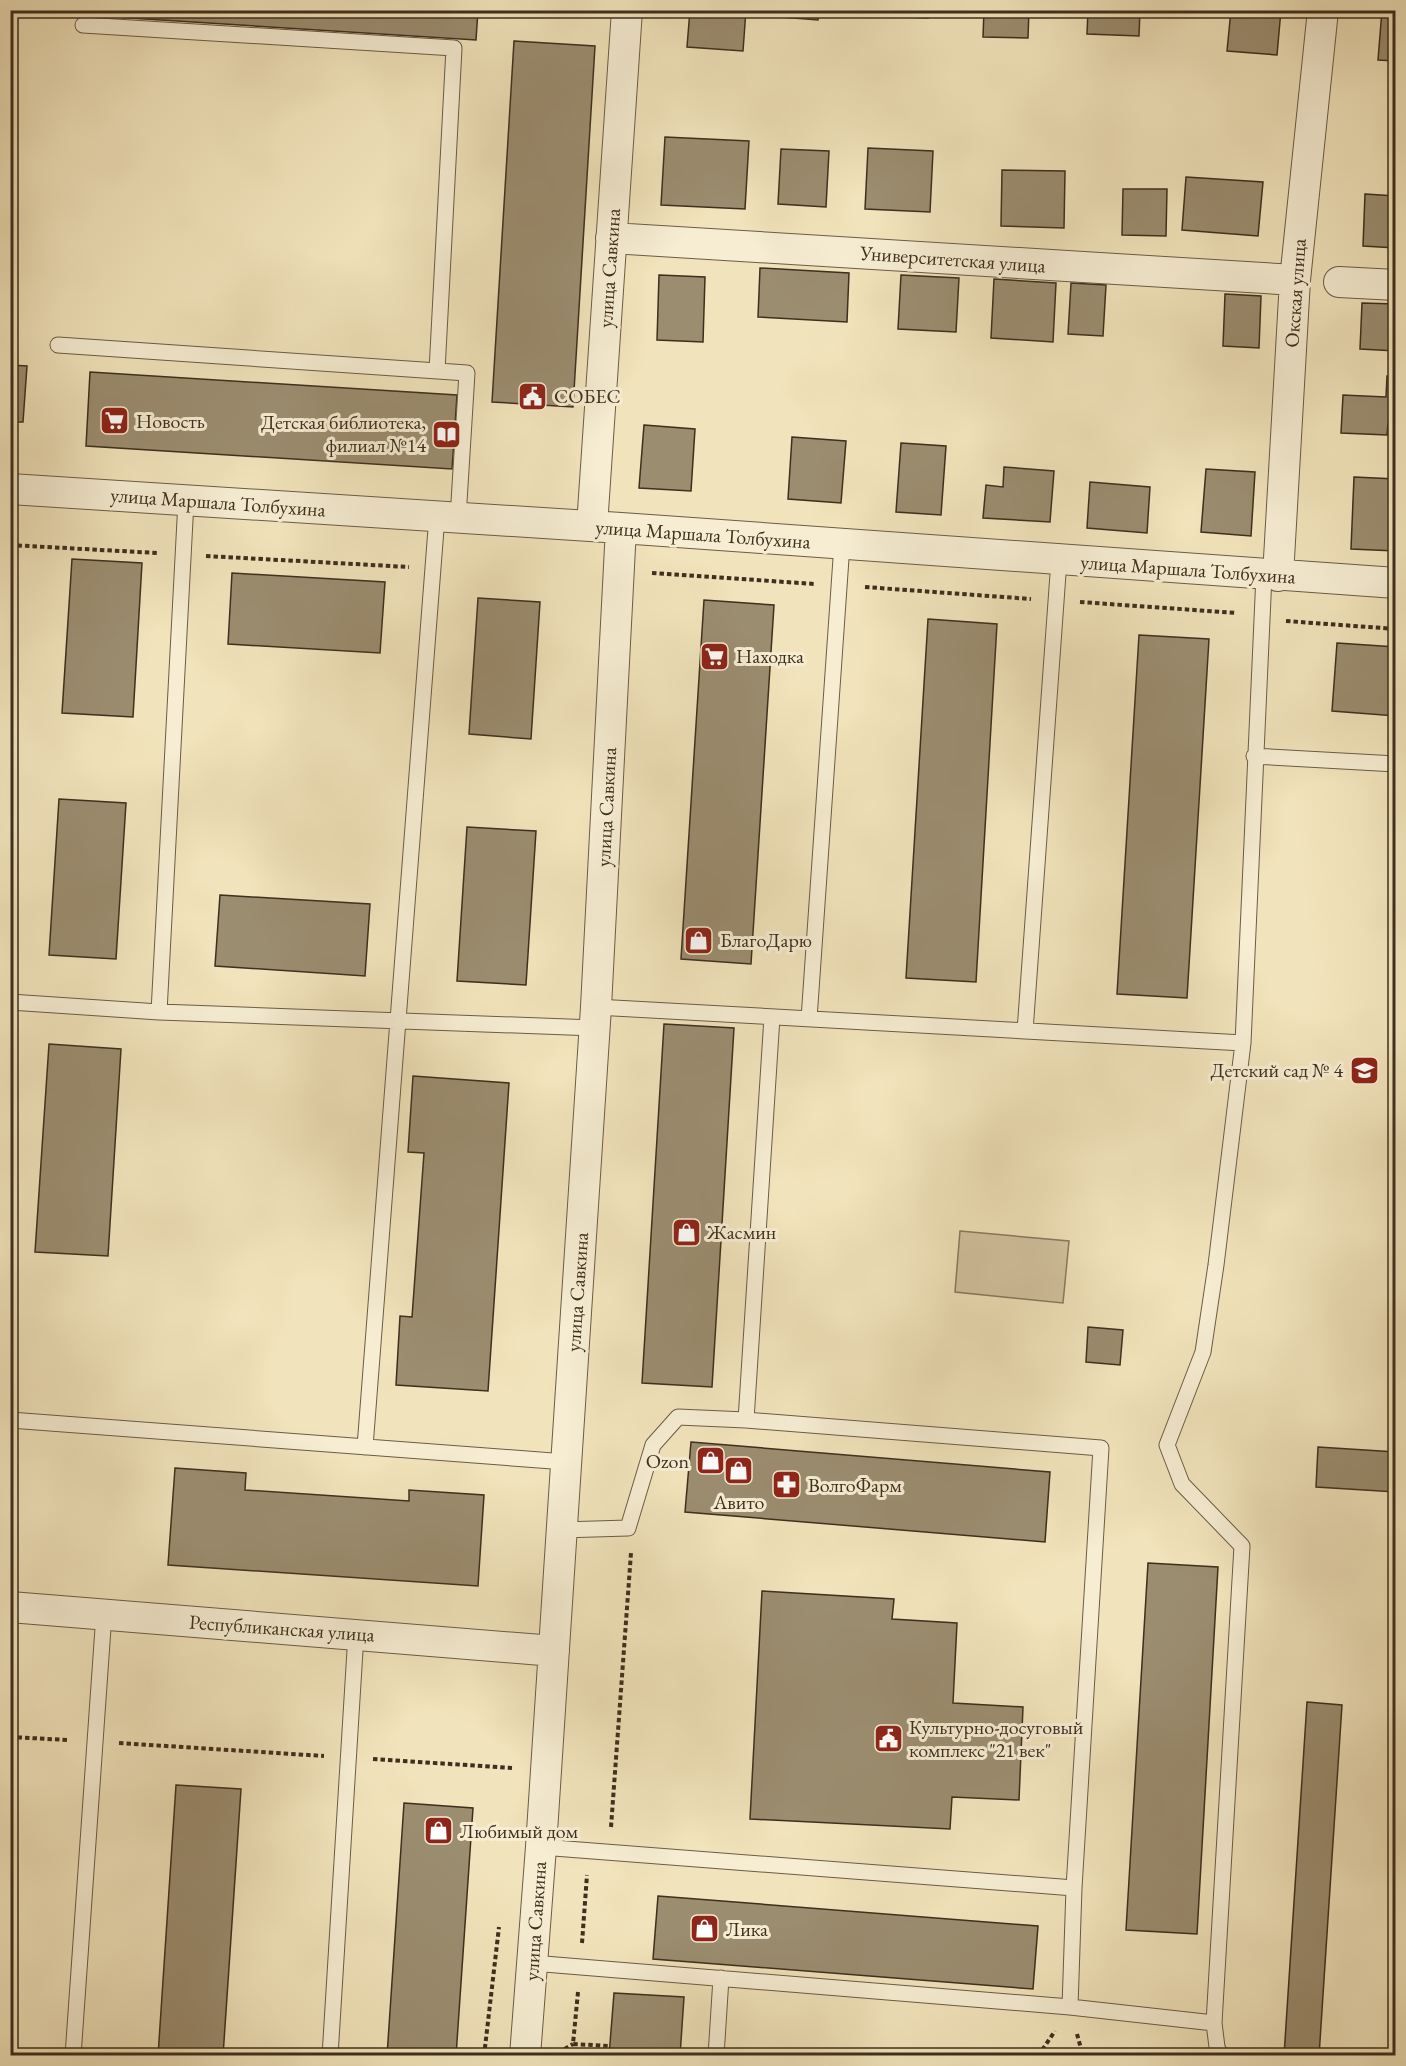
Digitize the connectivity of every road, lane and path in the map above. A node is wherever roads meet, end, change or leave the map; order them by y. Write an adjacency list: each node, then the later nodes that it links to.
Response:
1 (627, 10): 4 (street, улица Савкина)
2 (1323, 10): 5 (street, Окская улица)
3 (83, 25): 9 (lane)
4 (611, 237): 5 (street, Университетская улица); 13 (street, улица Савкина)
5 (1295, 280): 20 (street, Окская улица)
6 (1339, 282): 7 (street)
7 (1395, 285)
8 (58, 345): 9 (lane)
9 (436, 371): 12 (lane)
10 (10, 489): 11 (street, улица Маршала Толбухина)
11 (186, 501): 12 (street, улица Маршала Толбухина); 16 (lane)
12 (447, 517): 13 (street, улица Маршала Толбухина); 18 (lane)
13 (606, 527): 14 (street, улица Маршала Толбухина); 19 (street, улица Савкина)
14 (842, 544): 17 (street, улица Маршала Толбухина); 22 (lane)
15 (10, 545): 16 (path)
16 (183, 555): 18 (path); 29 (lane)
17 (1059, 560): 20 (street, улица Маршала Толбухина); 23 (lane)
18 (433, 568): 32 (lane)
19 (619, 570): 22 (path); 30 (street, улица Савкина)
20 (1271, 576): 21 (street, улица Маршала Толбухина); 24 (lane)
21 (1395, 583)
22 (839, 585): 23 (path); 33 (lane)
23 (1056, 601): 24 (path); 34 (lane)
24 (1262, 619): 25 (path); 26 (lane)
25 (1395, 629)
26 (1254, 756): 27 (lane); 35 (lane)
27 (1395, 764)
28 (10, 1002): 29 (lane)
29 (159, 1012): 32 (lane)
30 (595, 1017): 31 (lane); 32 (lane); 39 (street, улица Савкина)
31 (772, 1017): 33 (lane); 37 (lane)
32 (400, 1019): 38 (lane)
33 (809, 1019): 34 (lane)
34 (1024, 1031): 35 (lane)
35 (1243, 1044): 57 (lane)
36 (10, 1420): 38 (lane)
37 (746, 1420): 40 (lane); 52 (lane)
38 (365, 1447): 39 (lane)
39 (566, 1462): 41 (street, улица Савкина)
40 (628, 1528): 41 (lane); 51 (path)
41 (561, 1530): 45 (street, улица Савкина)
42 (10, 1607): 43 (street, Республиканская улица)
43 (104, 1614): 44 (street, Республиканская улица); 47 (lane)
44 (356, 1634): 45 (street, Республиканская улица); 48 (lane)
45 (554, 1651): 49 (street, улица Савкина)
46 (10, 1737): 47 (path)
47 (96, 1742): 48 (path); 60 (lane)
48 (348, 1757): 49 (path); 61 (lane)
49 (546, 1769): 50 (street, улица Савкина)
50 (541, 1847): 51 (lane); 53 (street, улица Савкина)
51 (609, 1852): 52 (lane); 54 (path)
52 (1074, 1888): 56 (lane)
53 (532, 1963): 54 (lane); 62 (street, улица Савкина)
54 (581, 1967): 55 (lane); 58 (path)
55 (721, 1978): 56 (lane); 64 (lane)
56 (1070, 2007): 57 (lane)
57 (1214, 2023): 65 (lane)
58 (573, 2044): 59 (path); 63 (path)
59 (610, 2046)
60 (73, 2055)
61 (330, 2055)
62 (525, 2055)
63 (554, 2055)
64 (717, 2055)
65 (1221, 2055)

